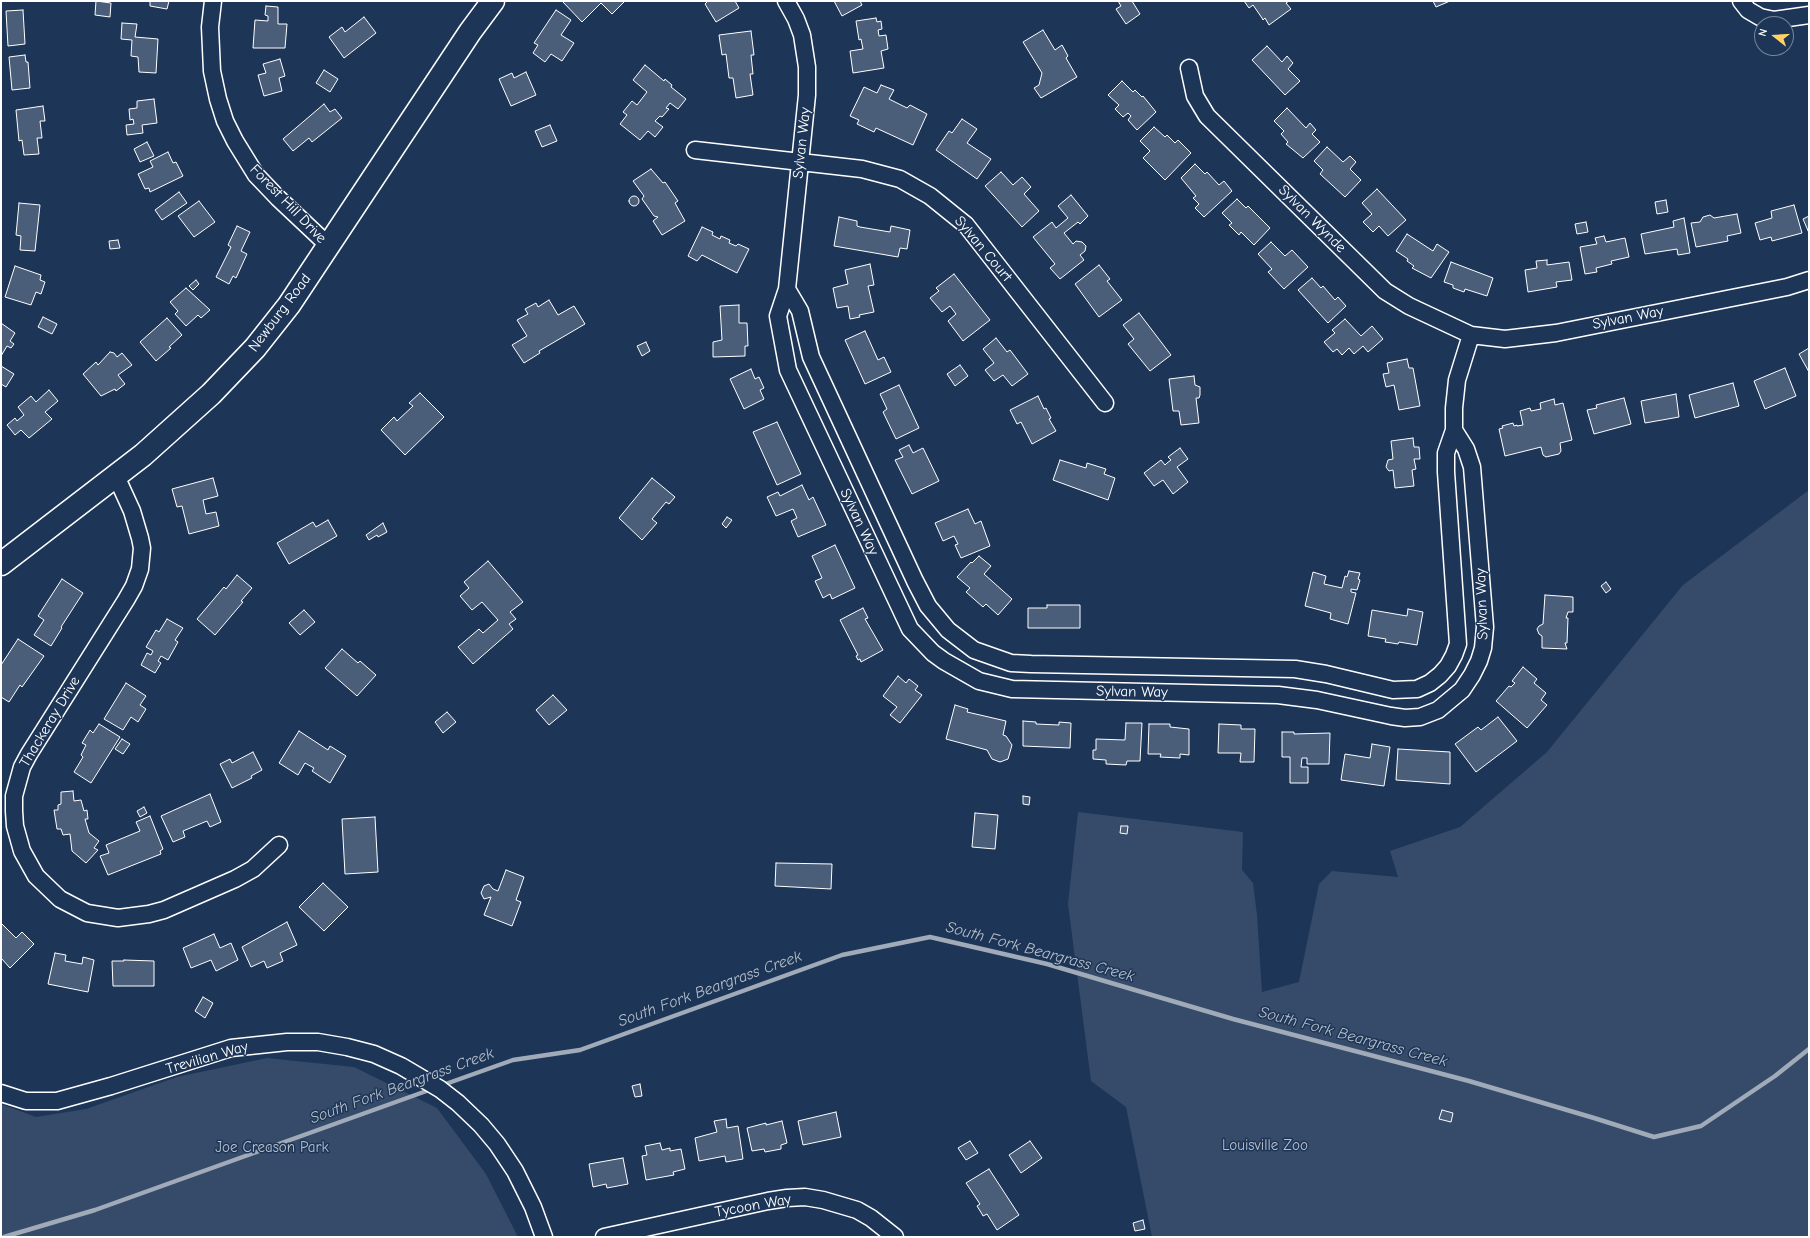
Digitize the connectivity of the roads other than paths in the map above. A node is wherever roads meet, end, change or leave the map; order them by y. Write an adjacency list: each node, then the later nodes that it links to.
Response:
1 (213, 1): 9 (street, Forest Hill Drive)
2 (493, 1): 9 (main road, Newburg Road)
3 (786, 1): 8 (street, Sylvan Way)
4 (1741, 1): 5 (street)
5 (1809, 15)
6 (1189, 68): 12 (street, Sylvan Wynde)
7 (695, 150): 8 (street, Sylvan Court)
8 (801, 162): 11 (street, Sylvan Way); 15 (street, Sylvan Court)
9 (329, 246): 17 (main road, Newburg Road)
10 (1809, 280): 12 (street, Sylvan Way)
11 (787, 289): 13 (street, Sylvan Way); 14 (street, Sylvan Way)
12 (1471, 335): 16 (street, Sylvan Way)
13 (827, 390): 14 (street); 19 (street, Sylvan Way)
14 (803, 399): 20 (street, Sylvan Way)
15 (1105, 403)
16 (1454, 430): 19 (street, Sylvan Way); 20 (street, Sylvan Way)
17 (116, 476): 18 (main road, Newburg Road); 21 (street, Thackeray Drive)
18 (1, 564)
19 (1371, 686): 20 (street)
20 (1365, 711)
21 (279, 845)
22 (1, 1093): 23 (street, Trevilian Way)
23 (544, 1237)
24 (604, 1237): 25 (street, Tycoon Way)
25 (895, 1237)

